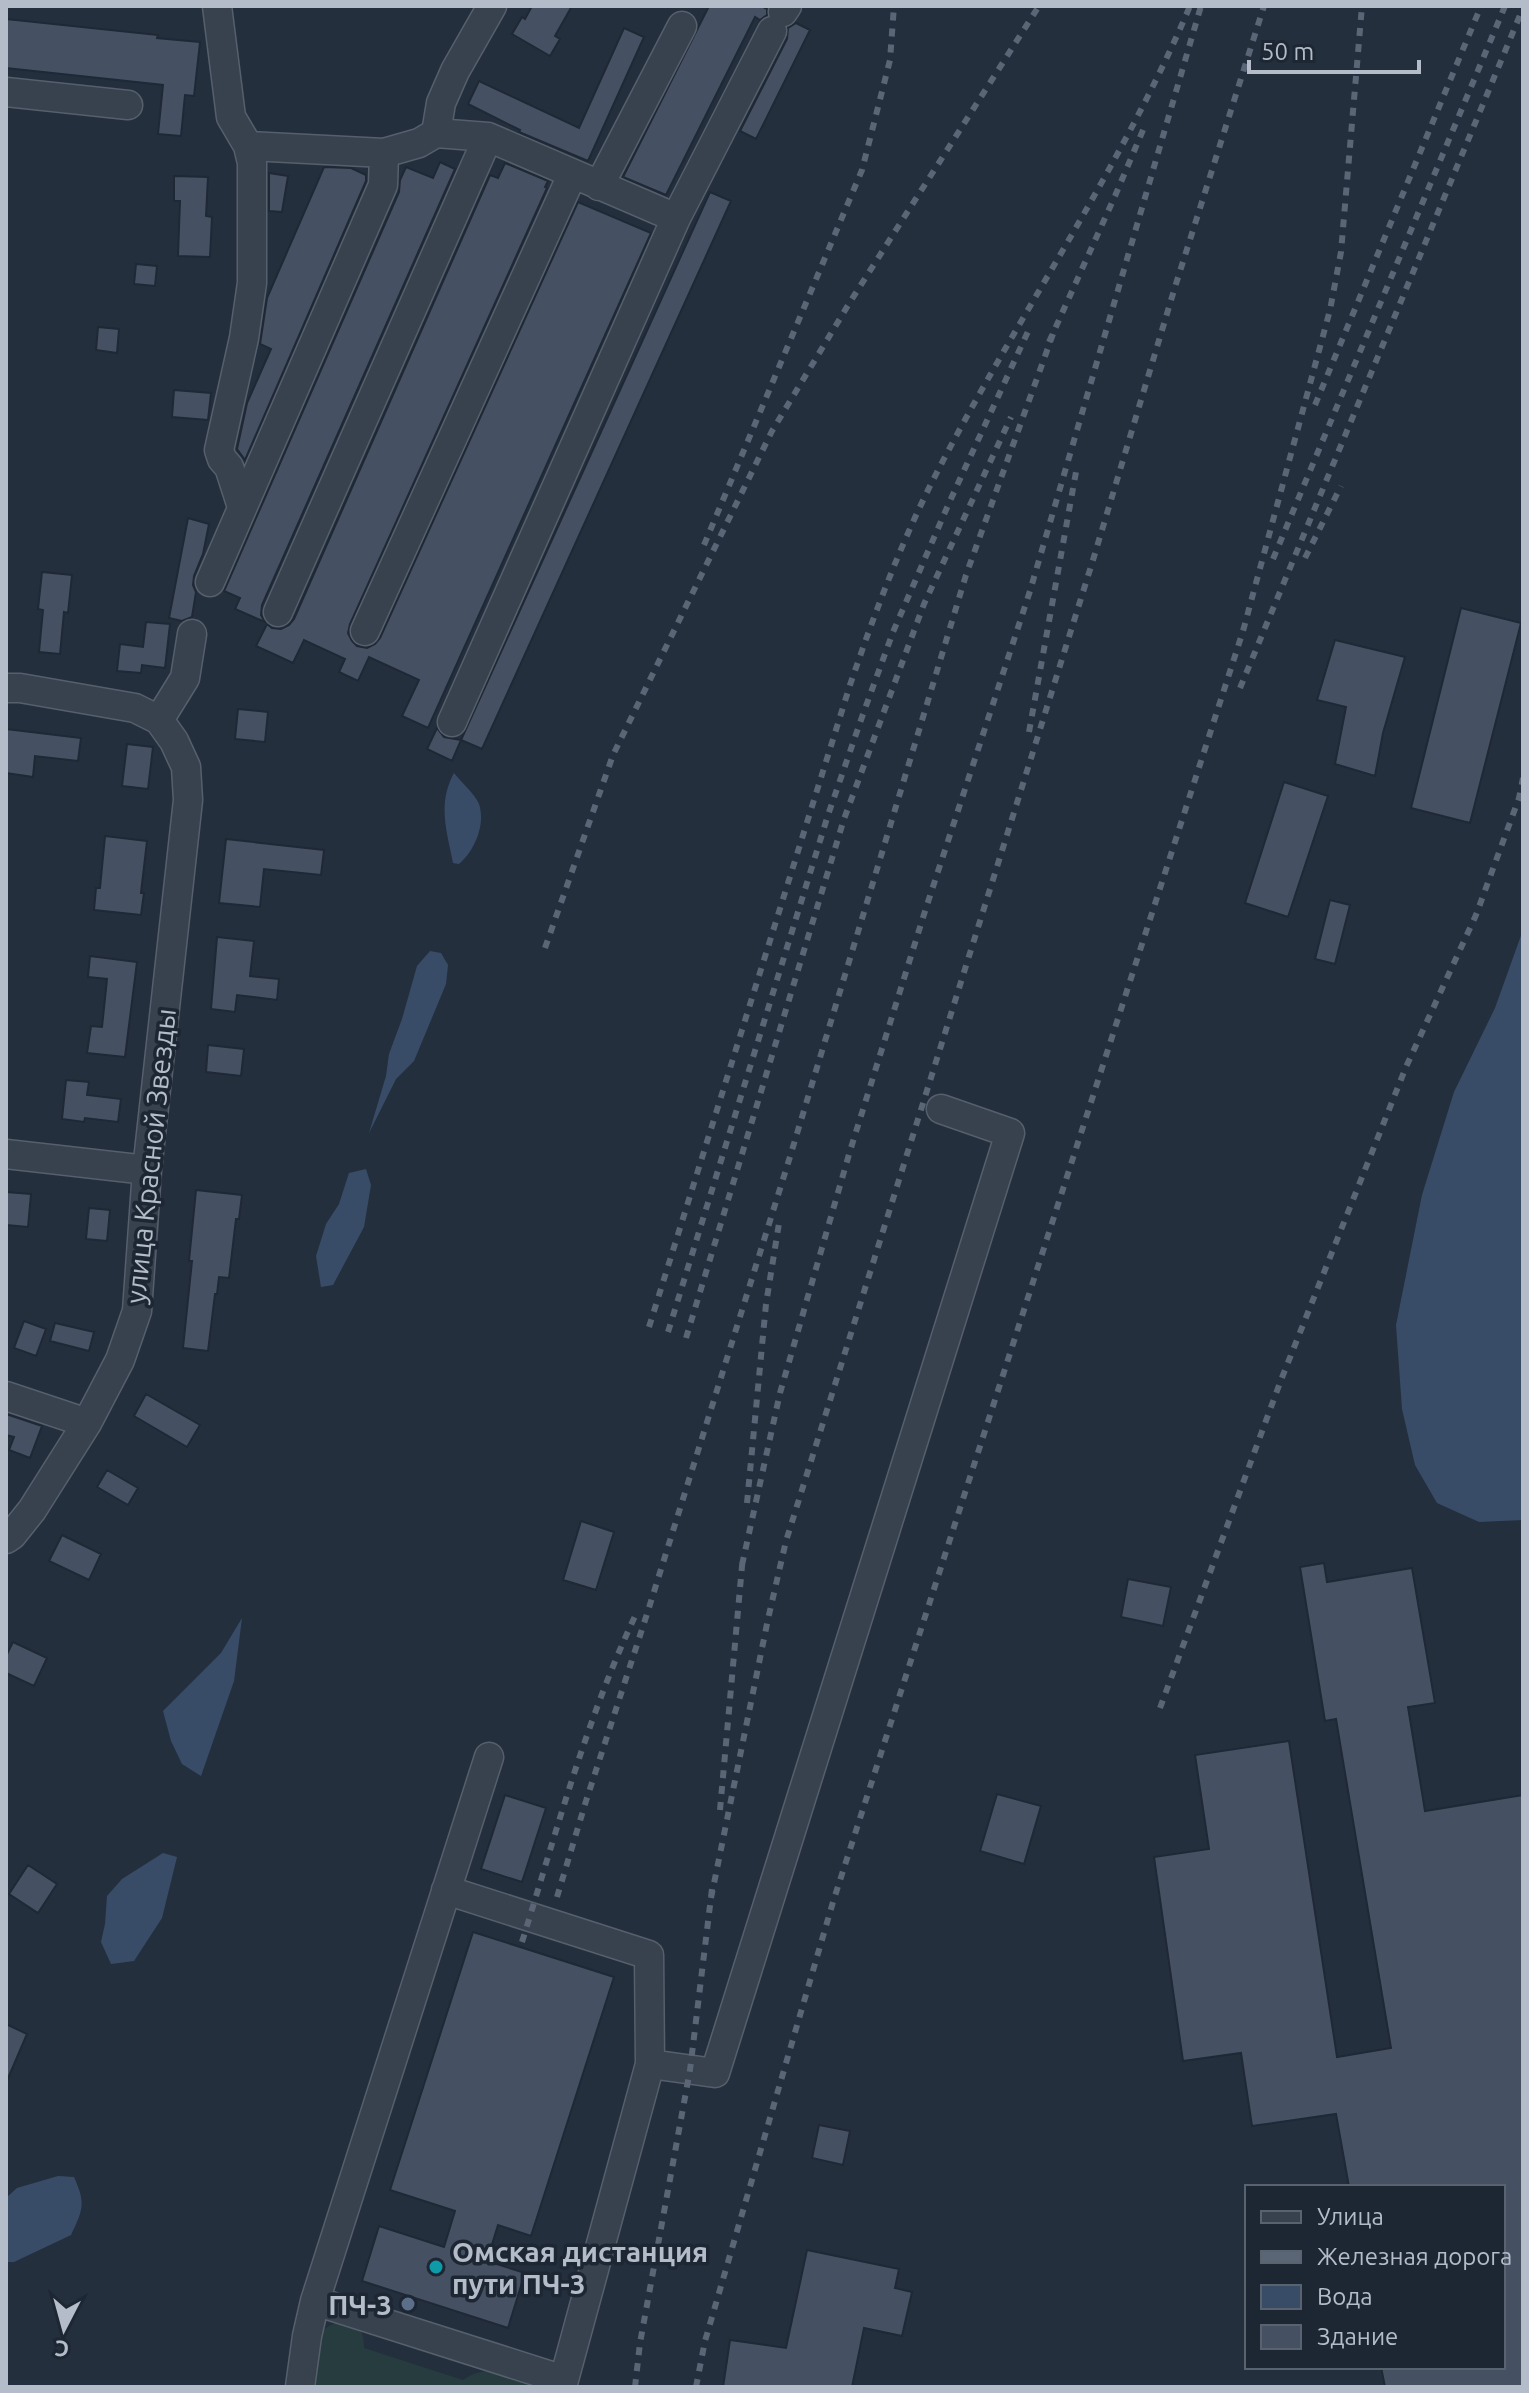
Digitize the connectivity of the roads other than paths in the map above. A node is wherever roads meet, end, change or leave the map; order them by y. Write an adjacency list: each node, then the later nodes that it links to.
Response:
1 (217, 6): 9 (street)
2 (492, 6): 7 (street)
3 (781, 16): 13 (street)
4 (682, 26): 12 (street)
5 (6, 92): 6 (street)
6 (128, 105)
7 (436, 133): 8 (street); 10 (street)
8 (488, 137): 11 (street); 16 (street)
9 (248, 146): 10 (street); 14 (street)
10 (384, 153): 14 (street)
11 (572, 175): 12 (street); 17 (street)
12 (599, 186): 13 (street)
13 (676, 218): 20 (street)
14 (242, 507): 15 (street)
15 (210, 582)
16 (278, 612)
17 (365, 631)
18 (192, 634): 21 (street)
19 (6, 688): 21 (street)
20 (452, 722)
21 (166, 731): 24 (street, улица Красной Звезды)
22 (941, 1109): 30 (street)
23 (6, 1154): 24 (street)
24 (147, 1170): 26 (street, улица Красной Звезды)
25 (6, 1396): 26 (street)
26 (87, 1423): 27 (street, улица Красной Звезды)
27 (6, 1539)
28 (489, 1757): 29 (street)
29 (446, 1890): 30 (street); 31 (street)
30 (650, 2064): 32 (street)
31 (315, 2301): 32 (street); 33 (street)
32 (563, 2384)
33 (300, 2387)

